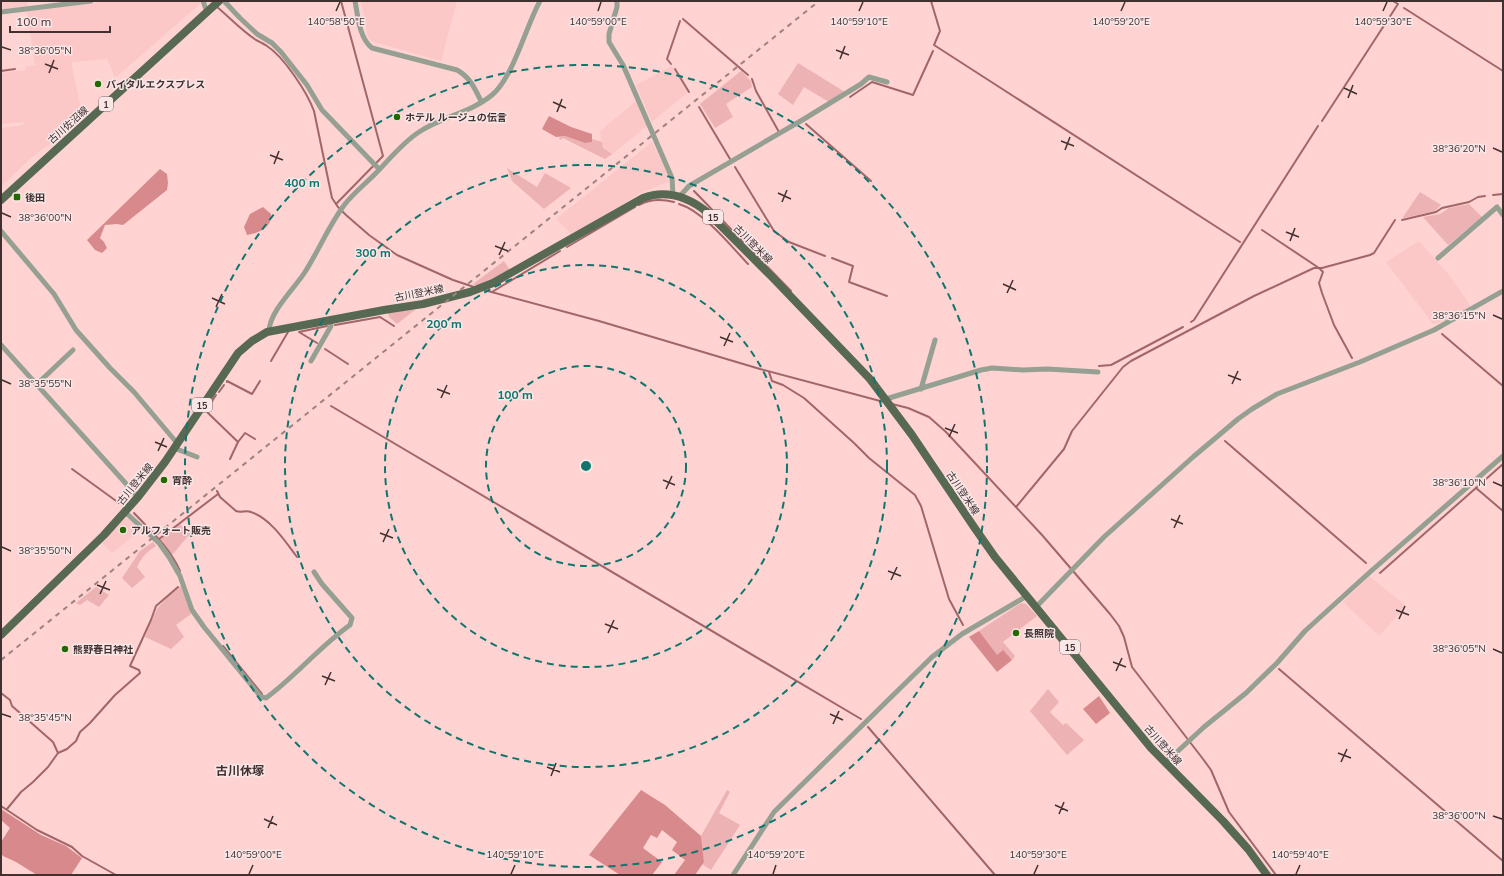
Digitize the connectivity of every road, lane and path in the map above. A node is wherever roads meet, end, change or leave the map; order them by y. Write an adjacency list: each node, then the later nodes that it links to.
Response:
1 (91, 1): 8 (street)
2 (202, 1): 7 (street)
3 (355, 1): 10 (street)
4 (540, 1): 10 (street)
5 (618, 1): 12 (street)
6 (220, 2): 7 (main road, 古川佐沼線 / 1); 11 (street)
7 (209, 11): 13 (main road, 古川佐沼線 / 1)
8 (1, 12)
9 (887, 82): 12 (street)
10 (481, 101): 11 (street)
11 (379, 168): 19 (street)
12 (676, 195): 18 (main road, 古川登米線 / 15); 27 (main road, 古川登米線 / 15)
13 (1, 200)
14 (1503, 214): 16 (street)
15 (1, 231): 28 (street)
16 (1438, 258)
17 (1503, 291): 35 (street)
18 (330, 320): 19 (main road, 古川登米線 / 15); 23 (street)
19 (269, 331): 28 (main road, 古川登米線 / 15)
20 (935, 340): 26 (street)
21 (1, 345): 25 (street)
22 (73, 350): 25 (street)
23 (311, 361)
24 (1098, 372): 26 (street)
25 (36, 385): 31 (street)
26 (921, 389): 27 (street)
27 (888, 402): 34 (main road, 古川登米線 / 15)
28 (176, 446): 30 (street); 31 (main road, 古川登米線 / 15)
29 (1503, 456): 37 (street)
30 (197, 457)
31 (138, 497): 32 (main road, 古川登米線 / 15)
32 (125, 512): 33 (street); 36 (main road, 古川登米線 / 15)
33 (314, 572)
34 (1027, 596): 35 (main road, 古川登米線 / 15); 38 (street)
35 (1036, 607): 37 (main road, 古川登米線 / 15)
36 (1, 635)
37 (1165, 764): 39 (main road, 古川登米線 / 15)
38 (733, 875)
39 (1268, 875)

